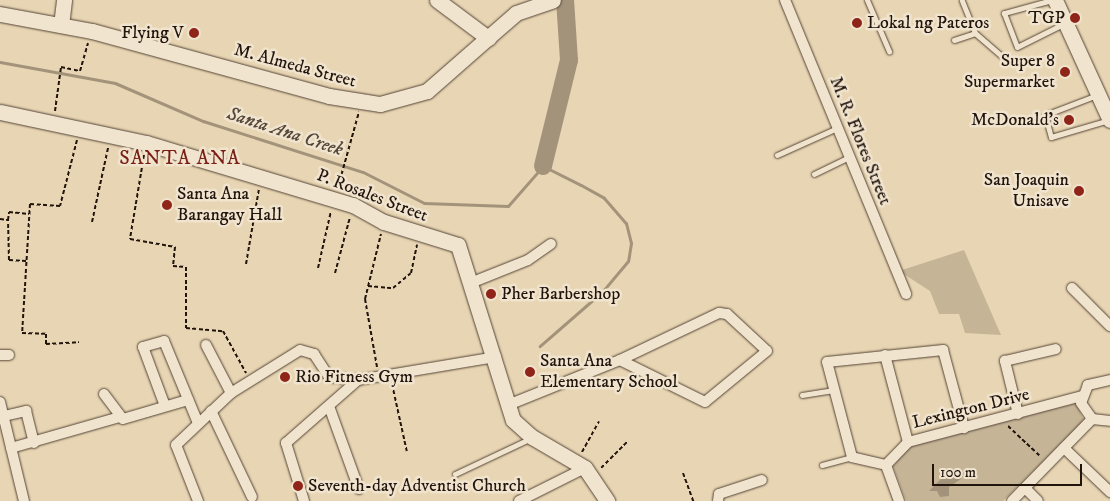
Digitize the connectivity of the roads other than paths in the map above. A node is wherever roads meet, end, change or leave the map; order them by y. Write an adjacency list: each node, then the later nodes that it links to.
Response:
1 (64, 0): 11 (street)
2 (436, 0): 13 (street)
3 (785, 0): 21 (street, M. R. Flores Street)
4 (867, 0): 15 (lane)
5 (962, 0): 12 (lane)
6 (1054, 0): 10 (street); 10 (lane)
7 (1062, 0): 18 (street)
8 (549, 1): 13 (street, M. Almeda Street)
9 (0, 14): 11 (street, M. Almeda Street)
10 (1066, 23): 17 (street)
11 (61, 25): 13 (street, M. Almeda Street)
12 (975, 33): 14 (lane); 16 (lane)
13 (488, 38)
14 (954, 40)
15 (889, 51)
16 (1001, 56)
17 (1098, 94): 20 (street); 20 (lane)
18 (1110, 105)
19 (0, 112): 26 (street, P. Rosales Street)
20 (1110, 120)
21 (838, 128): 22 (lane); 23 (street, M. R. Flores Street)
22 (777, 155)
23 (849, 157): 24 (lane); 28 (street, M. R. Flores Street)
24 (814, 174)
25 (551, 244): 26 (street)
26 (473, 282): 33 (street, P. Rosales Street)
27 (1072, 288): 29 (street)
28 (906, 294)
29 (1110, 326)
30 (206, 345): 38 (street)
31 (1056, 349): 48 (street)
32 (885, 355): 37 (street); 54 (street); 56 (street)
33 (496, 357): 35 (street); 44 (street, P. Rosales Street)
34 (620, 360): 34 (street); 44 (street)
35 (358, 380): 38 (street); 46 (street)
36 (1110, 380): 41 (street, Lexington Drive)
37 (834, 390): 40 (lane); 60 (street)
38 (231, 393): 47 (street)
39 (104, 394): 50 (street)
40 (802, 395)
41 (1082, 396): 48 (street, Lexington Drive); 51 (street)
42 (188, 400): 45 (street); 45 (street); 53 (street)
43 (0, 402): 49 (street)
44 (508, 405): 55 (street, P. Rosales Street)
45 (166, 406): 50 (street)
46 (330, 409): 67 (street); 72 (street)
47 (211, 411): 53 (street); 69 (street)
48 (1018, 414): 54 (street, Lexington Drive)
49 (4, 416): 57 (street); 58 (street)
50 (120, 417): 57 (street)
51 (1092, 419): 52 (street); 59 (street)
52 (1110, 421)
53 (198, 423): 71 (street)
54 (964, 428): 56 (street, Lexington Drive)
55 (532, 437): 63 (street, P. Rosales Street); 64 (lane)
56 (908, 442): 62 (street, Lexington Drive)
57 (34, 443): 58 (street)
58 (11, 448): 70 (street)
59 (1064, 448): 66 (street); 68 (street)
60 (852, 457): 61 (lane); 62 (street)
61 (822, 465)
62 (886, 465): 76 (street)
63 (584, 469): 73 (street); 74 (street, P. Rosales Street)
64 (455, 474)
65 (762, 480): 75 (street)
66 (1025, 488): 77 (street); 78 (street)
67 (359, 489)
68 (1110, 492)
69 (252, 496)
70 (24, 501)
71 (198, 501)
72 (304, 501)
73 (519, 501)
74 (607, 501)
75 (718, 501)
76 (900, 501)
77 (1012, 501)
78 (1038, 501)

